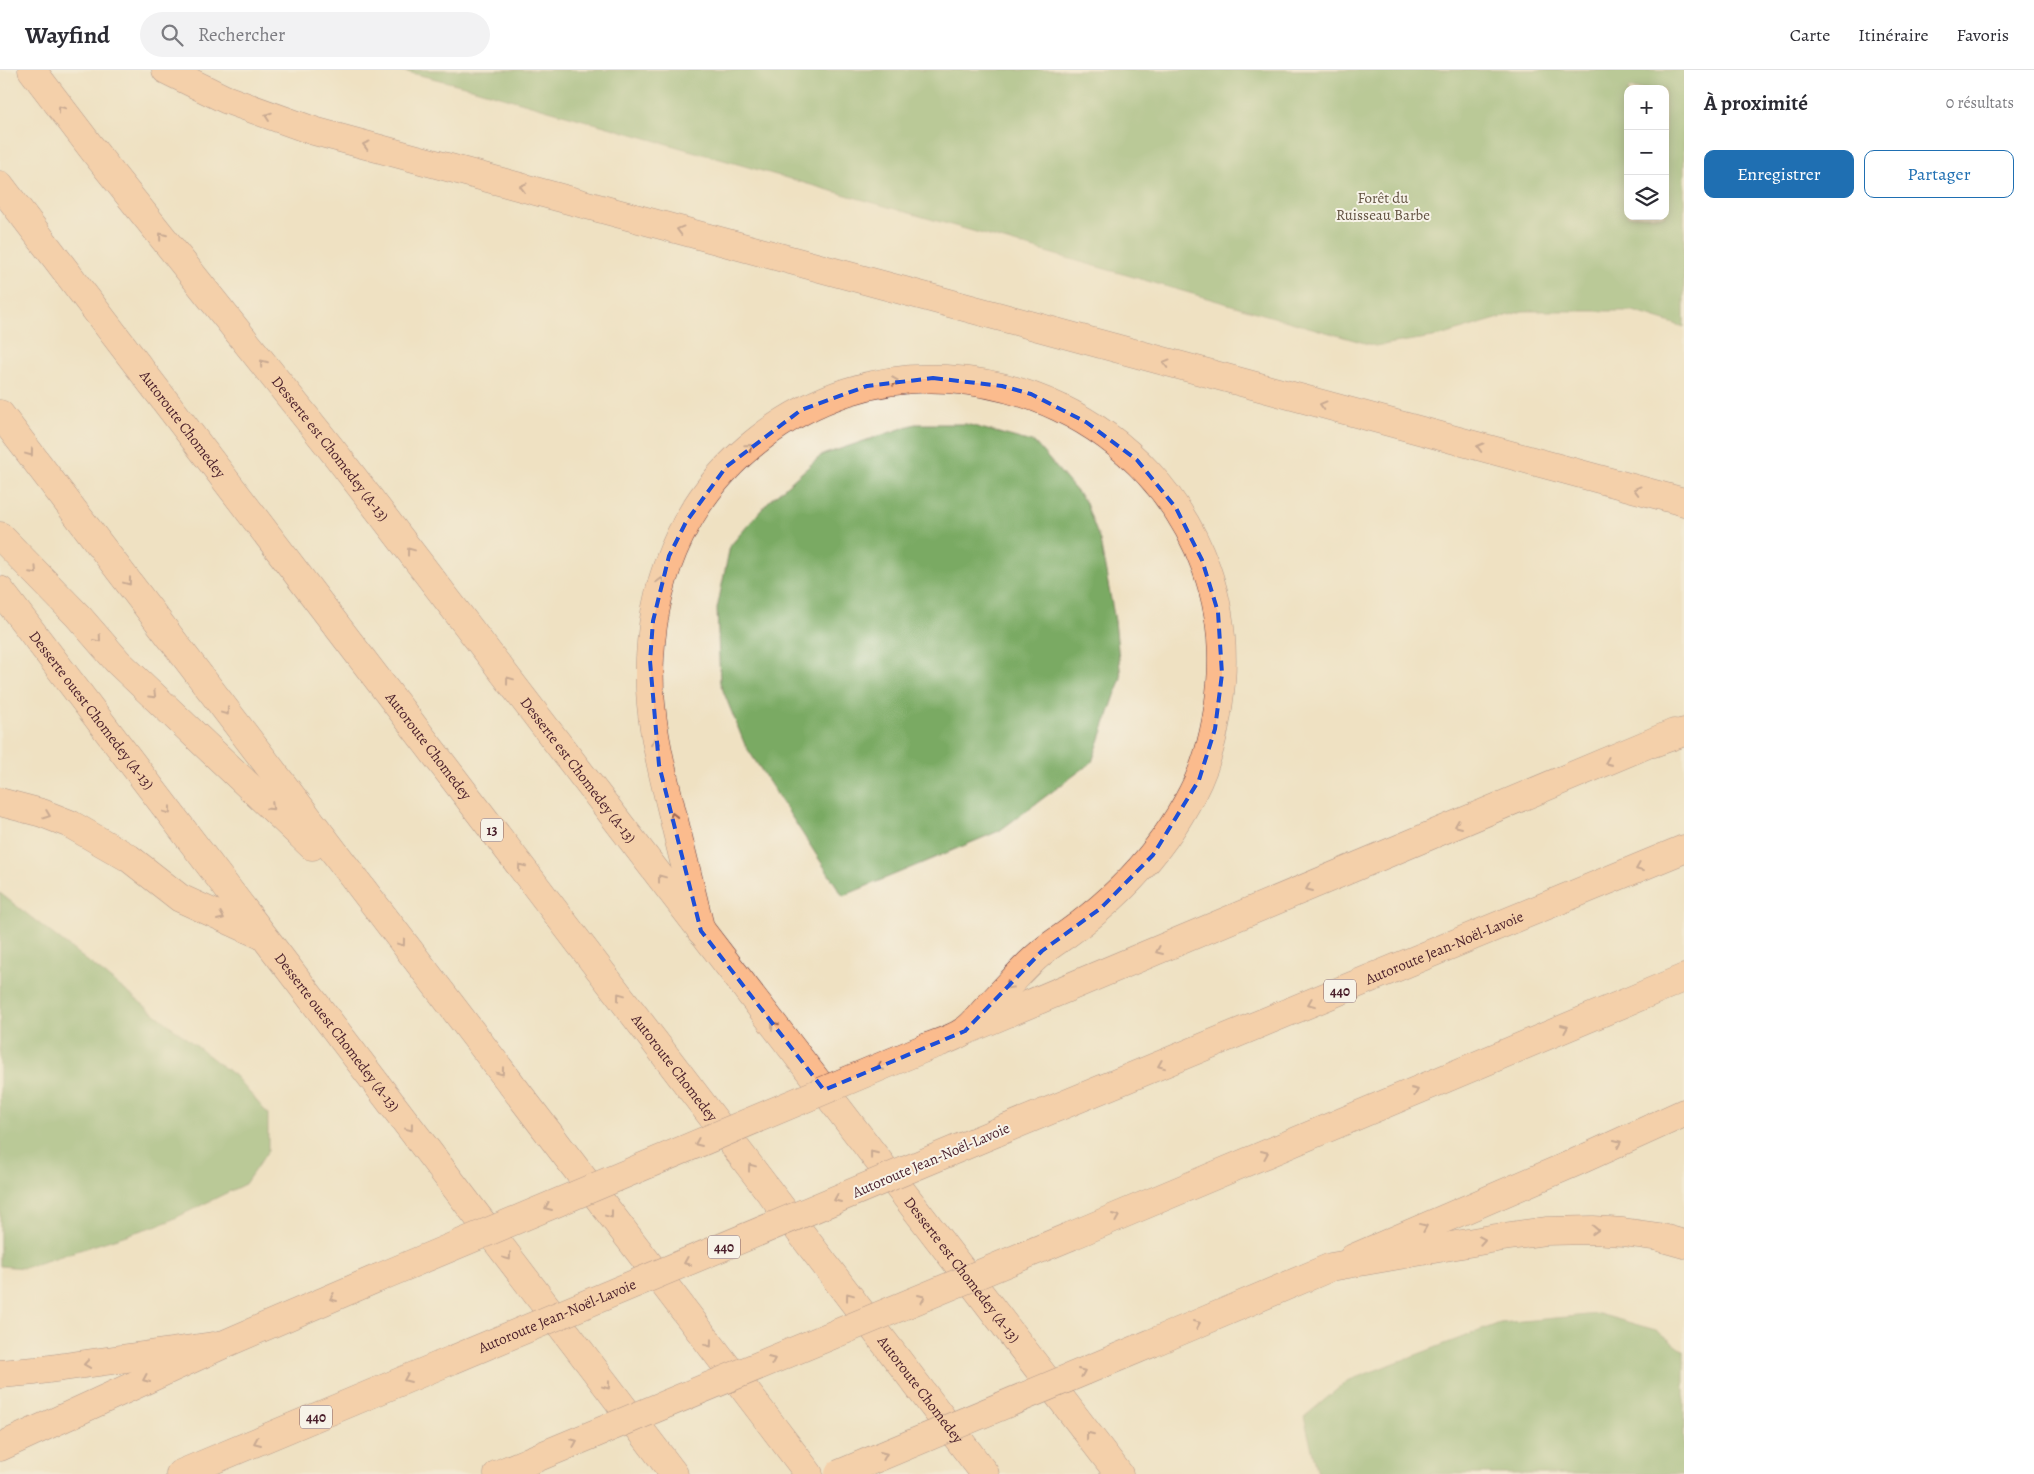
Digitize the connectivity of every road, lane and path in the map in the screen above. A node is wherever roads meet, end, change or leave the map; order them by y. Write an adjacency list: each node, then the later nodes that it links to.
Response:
1 (32, 70): 12 (main road, Desserte est Chomedey (A-13), one-way to 1)
2 (166, 70): 5 (main road, one-way to 2)
3 (0, 184): 27 (main road, Autoroute Chomedey / 13, one-way to 3)
4 (0, 414): 11 (main road, one-way to 11)
5 (1684, 502)
6 (0, 536): 11 (main road, one-way to 11)
7 (0, 590): 13 (main road, Desserte ouest Chomedey (A-13), one-way to 13)
8 (1684, 731): 15 (main road, one-way to 15)
9 (0, 802): 13 (main road, one-way to 13)
10 (1684, 849): 22 (main road, Autoroute Jean-Noël-Lavoie / 440, one-way to 22, bridge)
11 (373, 904): 25 (main road, one-way to 25)
12 (701, 931): 15 (main road, one-way to 15); 28 (main road, Desserte est Chomedey (A-13), one-way to 12)
13 (263, 936): 24 (main road, Desserte ouest Chomedey (A-13), one-way to 24)
14 (1684, 978): 23 (main road, one-way to 14, bridge)
15 (965, 1031): 19 (main road, one-way to 19, bridge)
16 (1684, 1113): 18 (main road, one-way to 16)
17 (1684, 1244): 18 (main road, one-way to 17)
18 (1331, 1267): 26 (main road, one-way to 18, bridge)
19 (222, 1345): 20 (main road, one-way to 20); 21 (main road, one-way to 21)
20 (0, 1374)
21 (0, 1447)
22 (180, 1474)
23 (498, 1474)
24 (674, 1474)
25 (809, 1474)
26 (839, 1474)
27 (985, 1474)
28 (1119, 1474)

